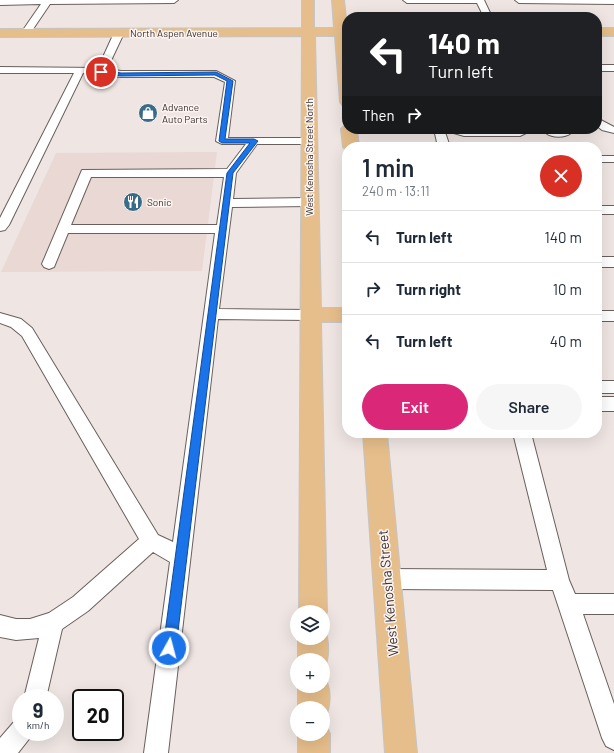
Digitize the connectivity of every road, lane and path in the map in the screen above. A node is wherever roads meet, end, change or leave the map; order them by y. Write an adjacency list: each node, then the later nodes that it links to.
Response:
1 (174, 0): 9 (lane)
2 (308, 0): 14 (main road, West Kenosha Street North)
3 (338, 0): 12 (main road)
4 (407, 0): 5 (lane)
5 (480, 0): 11 (lane)
6 (519, 0): 7 (lane)
7 (551, 0): 8 (lane)
8 (614, 0)
9 (47, 1): 10 (lane); 18 (lane)
10 (0, 2)
11 (486, 12)
12 (342, 21)
13 (0, 32): 18 (main road, North Aspen Avenue)
14 (309, 32): 15 (main road, North Aspen Avenue); 19 (main road, North Aspen Avenue); 28 (main road, West Kenosha Street North)
15 (342, 32)
16 (602, 32): 17 (main road)
17 (614, 32)
18 (26, 33): 19 (main road, North Aspen Avenue)
19 (118, 33): 24 (lane)
20 (602, 68): 21 (lane)
21 (614, 68)
22 (0, 70): 23 (lane)
23 (80, 70): 24 (lane); 36 (lane)
24 (101, 72): 27 (lane)
25 (602, 125): 26 (lane)
26 (614, 130)
27 (254, 141): 28 (lane); 31 (lane)
28 (309, 141): 32 (main road, West Kenosha Street North)
29 (602, 159): 30 (lane)
30 (614, 159)
31 (230, 173): 33 (lane); 37 (lane)
32 (309, 202): 33 (lane); 43 (main road, West Kenosha Street North)
33 (226, 203): 38 (lane)
34 (602, 210): 35 (lane)
35 (614, 210)
36 (0, 227)
37 (63, 229): 38 (lane); 41 (lane)
38 (223, 229): 42 (lane)
39 (602, 262): 40 (lane)
40 (614, 262)
41 (49, 264)
42 (211, 314): 43 (lane); 55 (lane)
43 (311, 314): 44 (main road); 60 (main road)
44 (342, 315)
45 (602, 316): 46 (lane)
46 (614, 316)
47 (0, 318): 54 (lane)
48 (602, 387): 49 (lane)
49 (614, 387)
50 (602, 404): 51 (lane)
51 (614, 404)
52 (375, 438): 56 (main road, West Kenosha Street)
53 (523, 438): 57 (lane)
54 (152, 541): 55 (lane); 61 (lane)
55 (181, 557): 68 (lane)
56 (386, 579): 57 (lane); 70 (main road, West Kenosha Street)
57 (559, 580): 58 (lane)
58 (569, 604): 59 (lane); 64 (lane)
59 (614, 604)
60 (313, 605)
61 (53, 622): 62 (lane); 63 (lane)
62 (0, 626)
63 (38, 689)
64 (614, 738)
65 (13, 741): 67 (lane)
66 (314, 741): 69 (main road)
67 (0, 752)
68 (156, 753)
69 (314, 753)
70 (401, 753)

